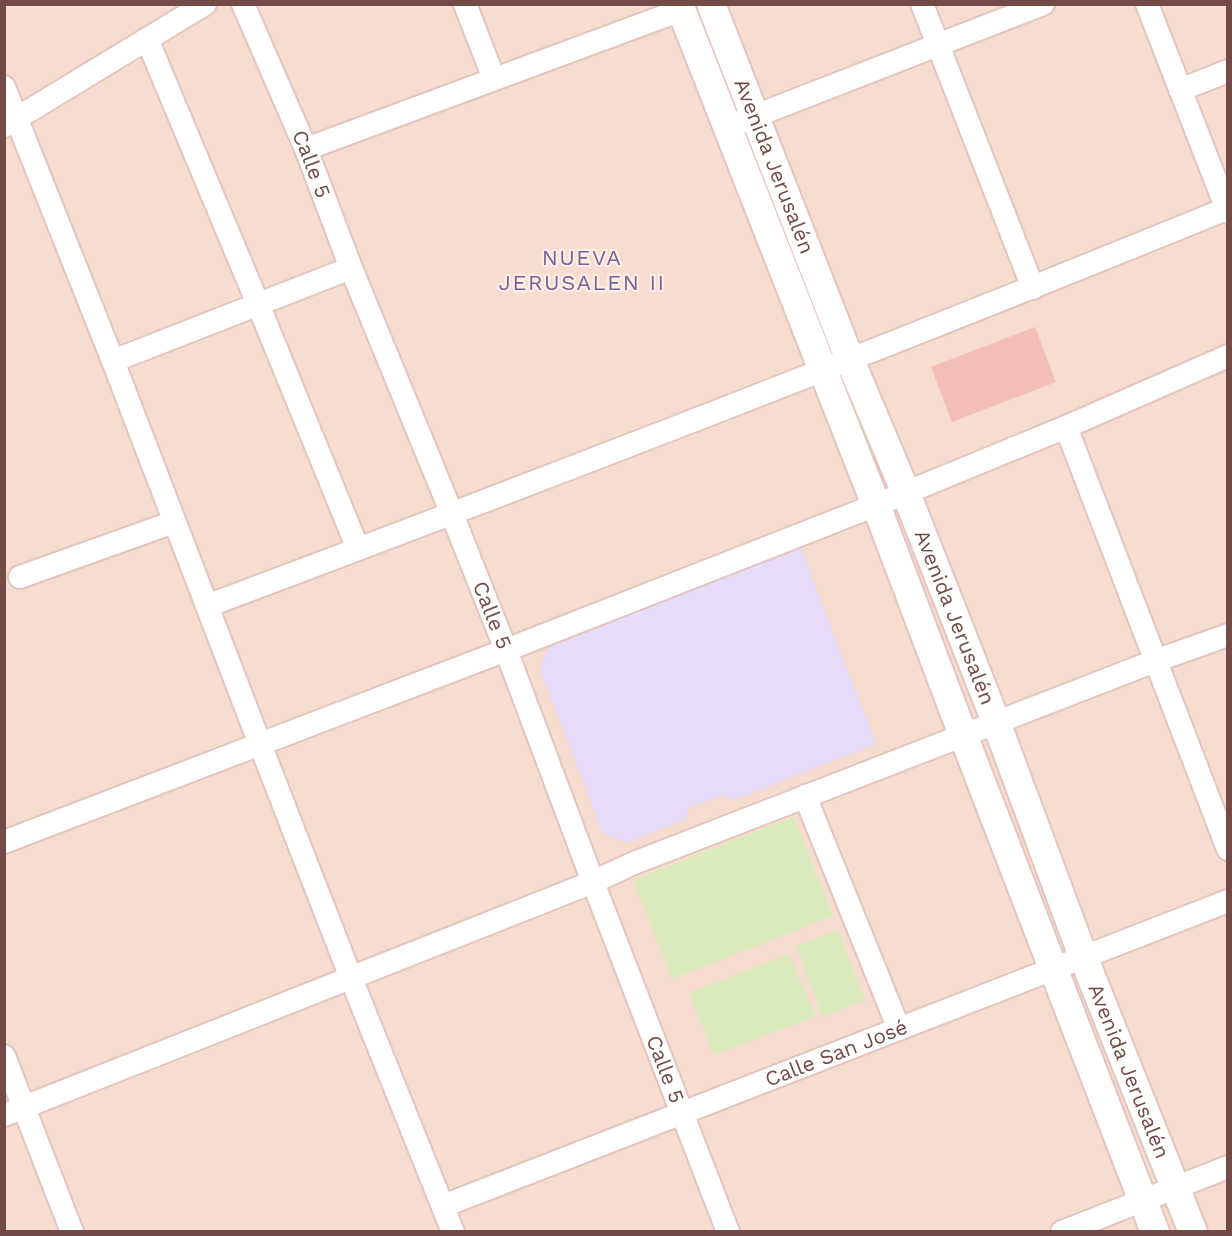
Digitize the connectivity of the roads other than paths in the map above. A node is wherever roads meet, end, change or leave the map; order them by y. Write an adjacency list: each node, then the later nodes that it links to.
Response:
1 (205, 4): 9 (street)
2 (243, 4): 18 (street, Calle 5)
3 (465, 4): 12 (street)
4 (711, 4): 15 (street, Avenida Jerusalén)
5 (922, 4): 10 (street)
6 (1043, 4): 10 (street)
7 (1147, 4): 14 (street)
8 (680, 7): 12 (street); 17 (street, Avenida Jerusalén)
9 (147, 39): 16 (street); 22 (street)
10 (938, 45): 15 (street); 21 (street)
11 (1227, 72): 14 (street)
12 (494, 79): 18 (street)
13 (4, 87): 16 (street)
14 (1180, 90): 19 (street)
15 (755, 116): 17 (street); 24 (street, Avenida Jerusalén)
16 (10, 122): 25 (street)
17 (727, 128): 26 (street, Avenida Jerusalén)
18 (306, 149): 20 (street, Calle 5)
19 (1227, 211): 21 (street)
20 (351, 268): 22 (street); 30 (street, Calle 5)
21 (1033, 288): 24 (street)
22 (258, 304): 25 (street); 32 (street)
23 (1227, 356): 27 (street)
24 (850, 360): 26 (street); 28 (street, Avenida Jerusalén)
25 (113, 361): 31 (street)
26 (822, 371): 29 (street, Avenida Jerusalén); 30 (street)
27 (1066, 427): 28 (street); 37 (street)
28 (906, 493): 29 (street); 38 (street, Avenida Jerusalén)
29 (876, 505): 36 (street); 39 (street, Avenida Jerusalén)
30 (452, 514): 32 (street); 36 (street, Calle 5)
31 (174, 522): 33 (street); 34 (street)
32 (358, 549): 34 (street)
33 (20, 577)
34 (207, 606): 40 (street)
35 (1227, 634): 37 (street)
36 (506, 650): 40 (street); 44 (street, Calle 5)
37 (1155, 661): 38 (street); 43 (street)
38 (996, 722): 39 (street); 46 (street, Avenida Jerusalén)
39 (963, 735): 41 (street); 47 (street, Avenida Jerusalén)
40 (260, 744): 42 (street); 48 (street)
41 (805, 796): 44 (street); 49 (street)
42 (4, 842)
43 (1227, 849)
44 (593, 882): 48 (street); 52 (street, Calle 5)
45 (1227, 901): 46 (street, Calle San José)
46 (1083, 956): 47 (street, Calle San José); 54 (street, Avenida Jerusalén)
47 (1054, 968): 49 (street, Calle San José); 55 (street, Avenida Jerusalén)
48 (351, 978): 51 (street); 56 (street)
49 (898, 1029): 52 (street, Calle San José)
50 (4, 1056): 51 (street)
51 (14, 1112): 57 (street)
52 (682, 1113): 56 (street, Calle San José); 59 (street, Calle 5)
53 (1227, 1167): 54 (street)
54 (1175, 1188): 55 (street); 62 (street, Avenida Jerusalén)
55 (1143, 1200): 60 (street); 61 (street, Avenida Jerusalén)
56 (443, 1206): 58 (street)
57 (72, 1232)
58 (453, 1232)
59 (728, 1232)
60 (1062, 1232)
61 (1155, 1232)
62 (1192, 1232)

